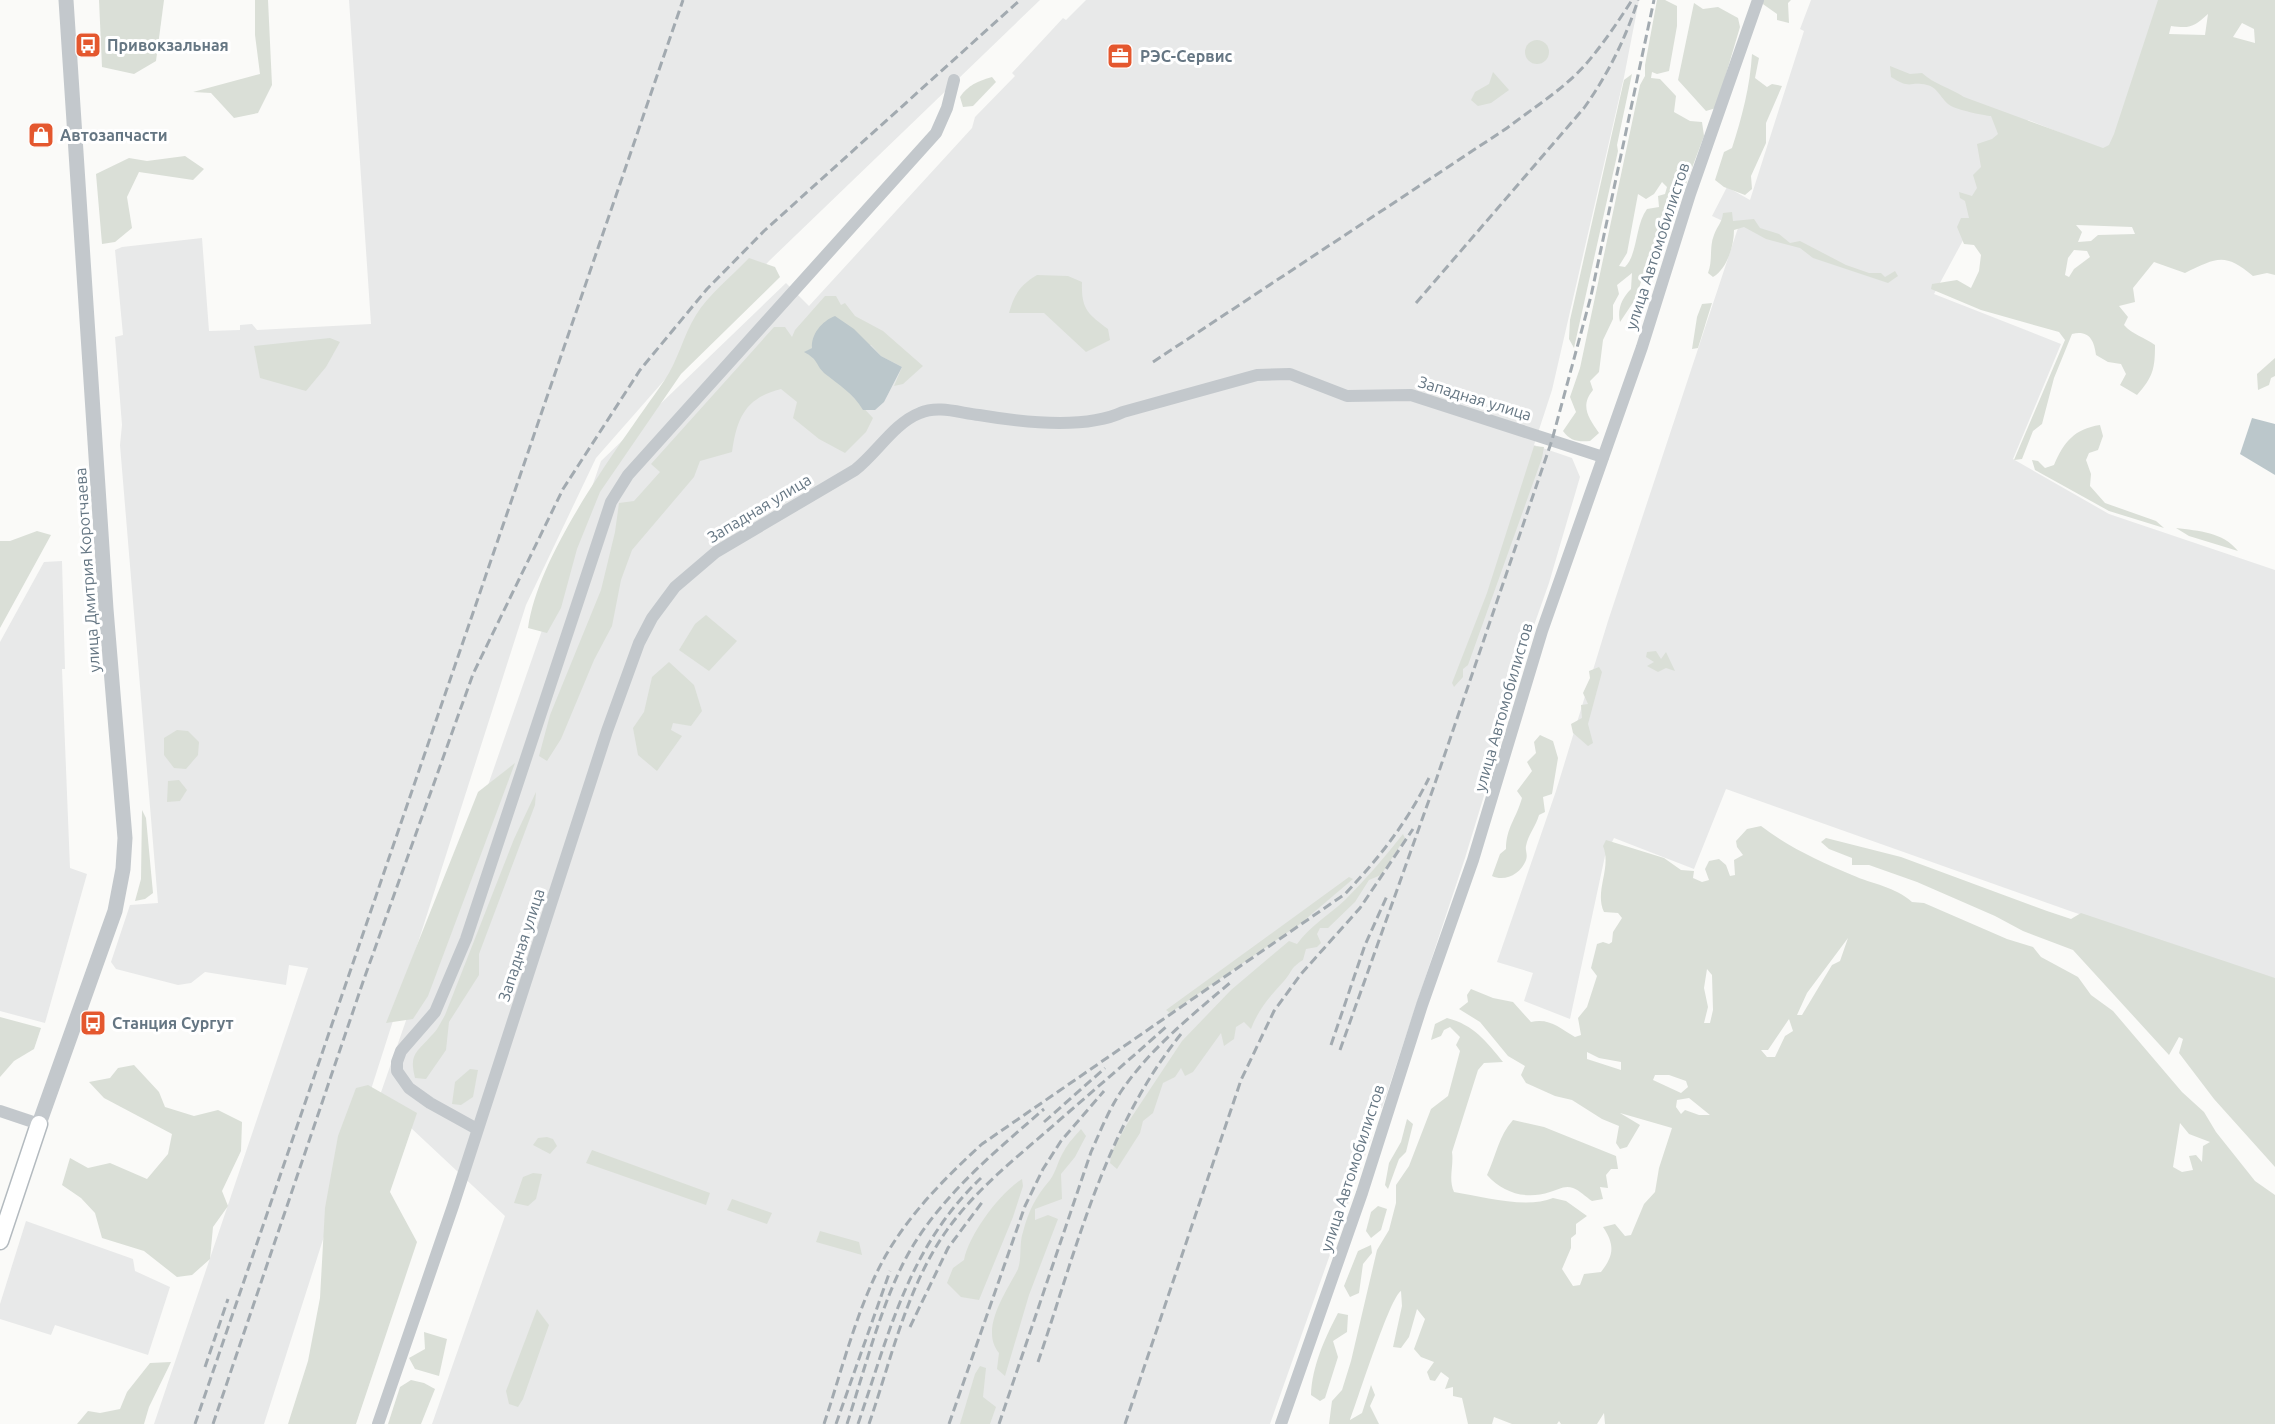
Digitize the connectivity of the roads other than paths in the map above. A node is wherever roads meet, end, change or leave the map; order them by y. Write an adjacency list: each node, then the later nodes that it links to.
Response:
1 (66, 0): 6 (street, улица Дмитрия Коротчаева)
2 (1758, 0): 4 (street, улица Автомобилистов)
3 (954, 80): 7 (street)
4 (1603, 457): 7 (street, Западная улица); 10 (street, улица Автомобилистов)
5 (0, 1111): 6 (street)
6 (39, 1124): 8 (main road)
7 (477, 1129): 9 (street, Западная улица)
8 (0, 1241)
9 (378, 1424)
10 (1281, 1424)

